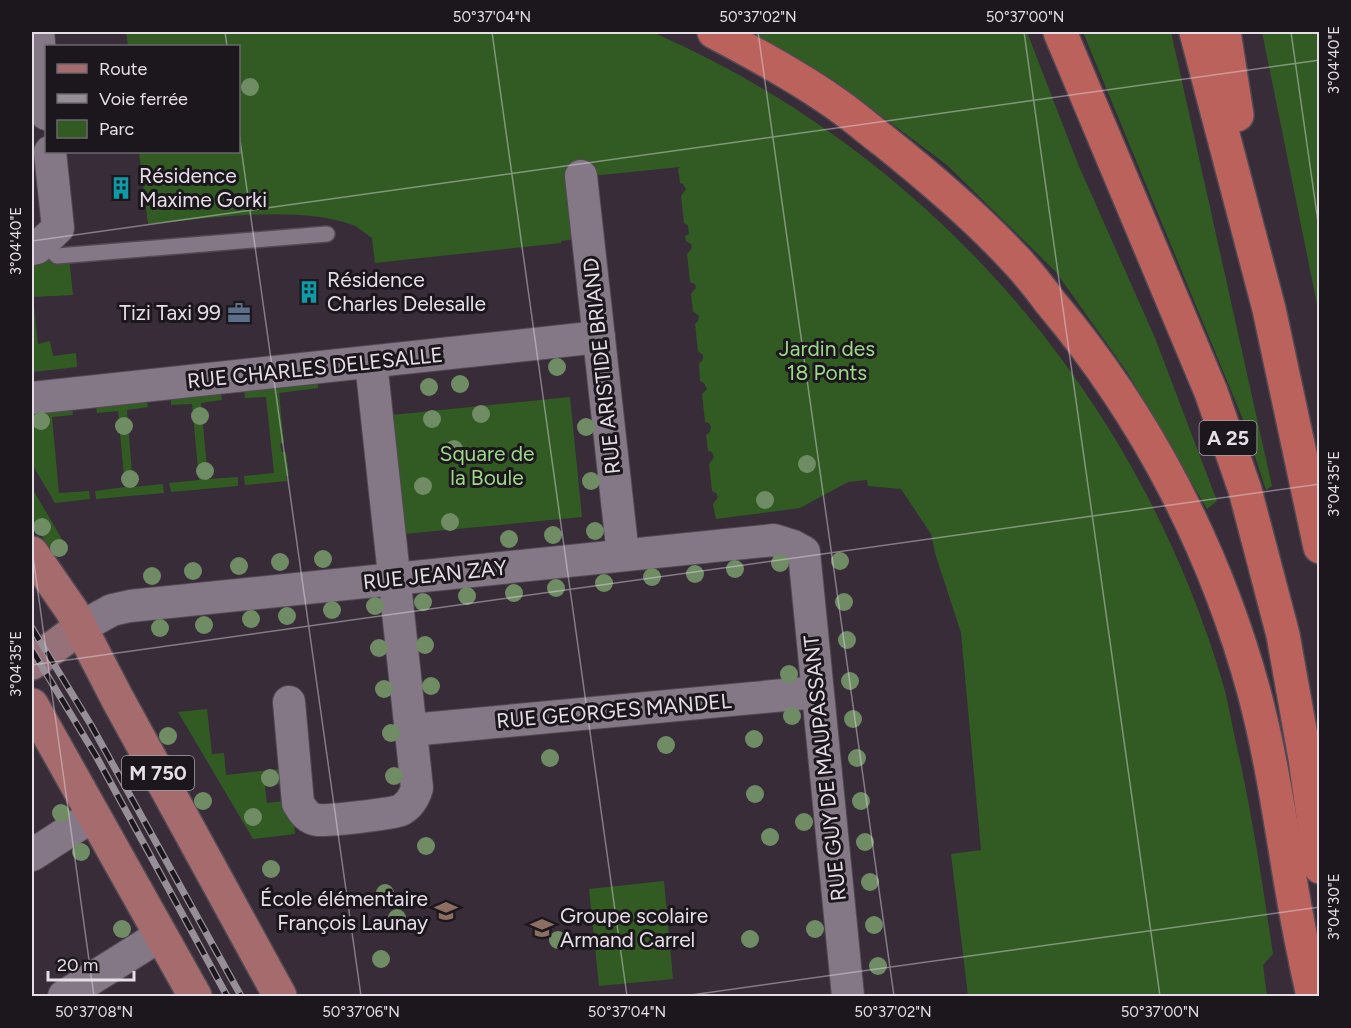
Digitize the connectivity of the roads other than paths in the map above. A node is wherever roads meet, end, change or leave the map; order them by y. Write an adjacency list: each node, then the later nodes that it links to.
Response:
1 (38, 32): 6 (street)
2 (714, 32): 34 (highway)
3 (1060, 32): 28 (highway, A 25)
4 (1196, 32): 11 (highway)
5 (1224, 32): 11 (highway)
6 (45, 104)
7 (50, 153): 10 (street)
8 (581, 176): 12 (street, RUE ARISTIDE BRIAND)
9 (327, 234): 10 (lane)
10 (38, 245)
11 (1269, 309): 16 (highway)
12 (599, 337): 13 (street, RUE CHARLES DELESALLE); 18 (street, RUE ARISTIDE BRIAND)
13 (371, 362): 14 (street, RUE CHARLES DELESALLE); 19 (street)
14 (32, 398)
15 (793, 546): 18 (street, RUE JEAN ZAY); 22 (street, RUE GUY DE MAUPASSANT)
16 (1320, 547)
17 (32, 553): 20 (main road, M 750)
18 (623, 555): 19 (street, RUE JEAN ZAY)
19 (394, 579): 20 (street, RUE JEAN ZAY); 25 (street)
20 (81, 627): 21 (street); 32 (main road, M 750)
21 (32, 663)
22 (817, 692): 25 (street, RUE GEORGES MANDEL); 33 (street, RUE GUY DE MAUPASSANT)
23 (289, 702): 25 (street)
24 (32, 705): 26 (main road)
25 (411, 730)
26 (94, 815): 27 (street); 29 (main road)
27 (32, 855)
28 (1320, 867)
29 (161, 935): 30 (street); 31 (main road)
30 (63, 996)
31 (195, 996)
32 (280, 996)
33 (848, 996)
34 (1313, 996)

